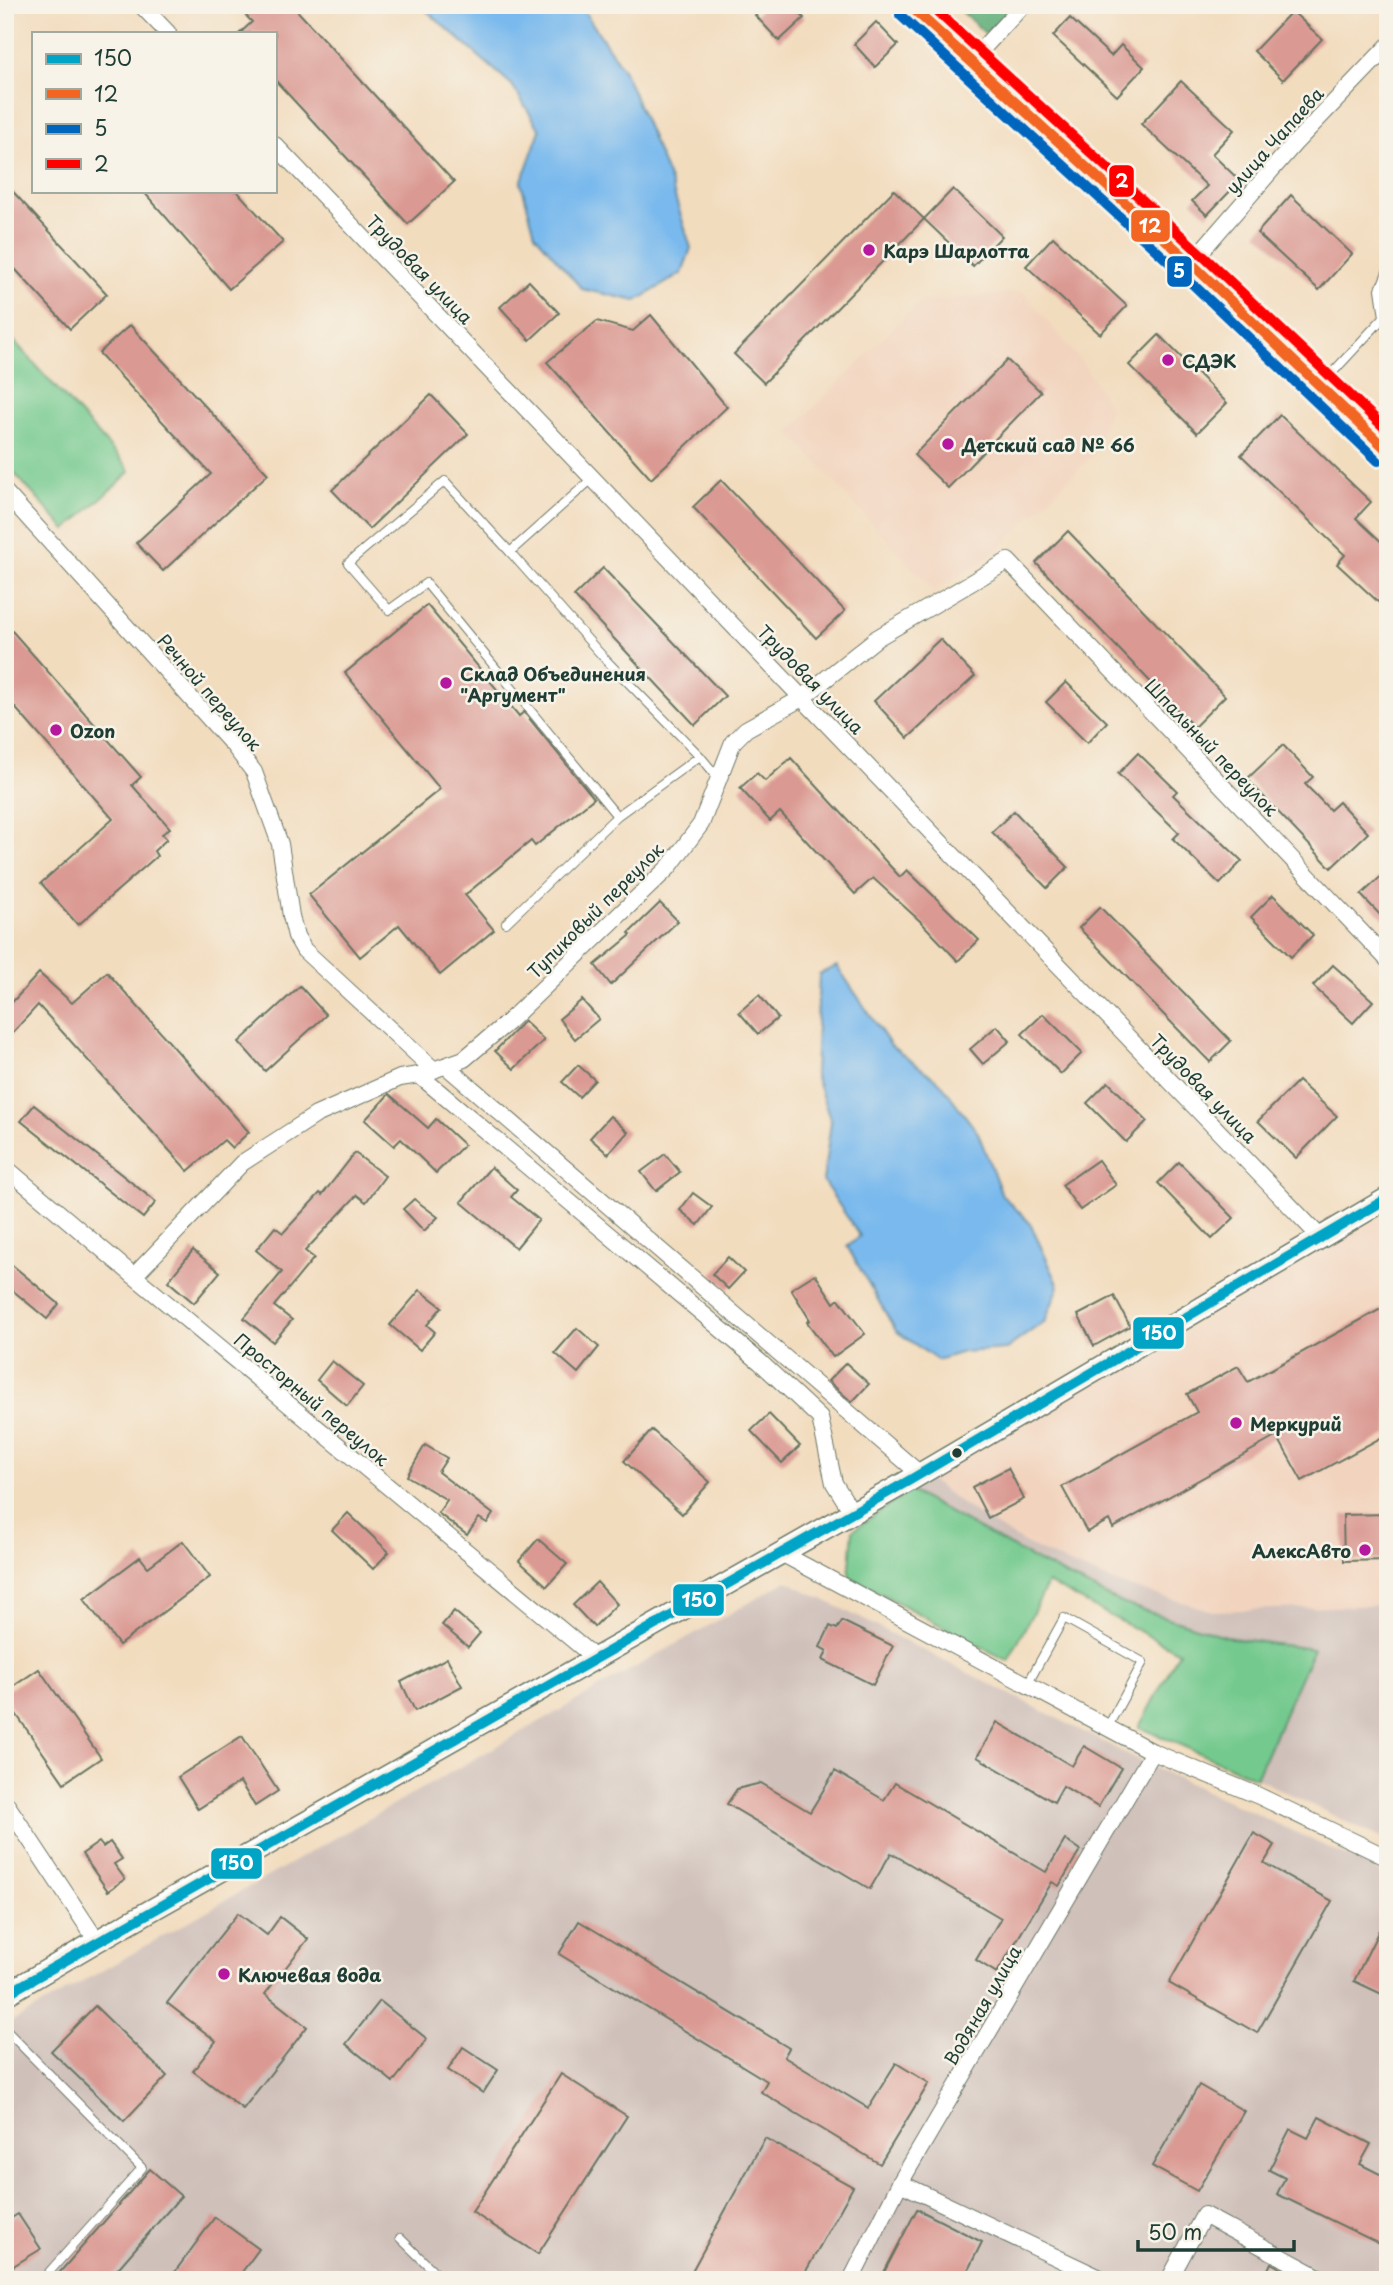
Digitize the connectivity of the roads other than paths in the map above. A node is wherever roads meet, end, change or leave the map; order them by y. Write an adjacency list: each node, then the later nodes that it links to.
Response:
1 (142, 5): 4 (street)
2 (909, 5): 6 (main road)
3 (1023, 5): 6 (street)
4 (167, 32)
5 (1388, 46): 8 (street, улица Чапаева)
6 (970, 62): 8 (main road)
7 (276, 146): 13 (street, Трудовая улица)
8 (1191, 263): 11 (main road)
9 (1388, 270): 10 (lane)
10 (1386, 316): 11 (lane)
11 (1320, 386): 12 (main road)
12 (1388, 451)
13 (593, 478): 15 (lane); 17 (street, Трудовая улица)
14 (5, 492): 23 (street, Речной переулок)
15 (510, 552): 18 (lane); 20 (lane)
16 (1008, 561): 17 (street, Тупиковый переулок); 22 (street, Шпальный переулок)
17 (802, 698): 19 (street, Тупиковый переулок); 26 (street, Трудовая улица)
18 (700, 756): 19 (lane); 20 (lane)
19 (719, 779): 23 (street, Тупиковый переулок)
20 (617, 816): 21 (lane)
21 (506, 923)
22 (1388, 960)
23 (433, 1070): 27 (street, Тупиковый переулок); 28 (street); 29 (street)
24 (5, 1167): 27 (street, Просторный переулок)
25 (1388, 1198): 26 (street)
26 (1321, 1237): 28 (street)
27 (134, 1276): 31 (street, Просторный переулок)
28 (919, 1474): 29 (street)
29 (852, 1513): 30 (street)
30 (781, 1553): 31 (street); 32 (street)
31 (595, 1658): 37 (street)
32 (1027, 1685): 33 (street); 33 (lane)
33 (1107, 1728): 34 (street)
34 (1153, 1752): 36 (street); 40 (street, Водяная улица)
35 (5, 1802): 37 (street)
36 (1388, 1858)
37 (97, 1941): 38 (street)
38 (5, 1996)
39 (5, 2029): 42 (lane)
40 (900, 2183): 44 (street, Водяная улица); 45 (street)
41 (400, 2238): 43 (lane)
42 (42, 2280)
43 (443, 2280)
44 (851, 2280)
45 (1104, 2280)
46 (1169, 2280): 47 (street)
47 (1324, 2280)

